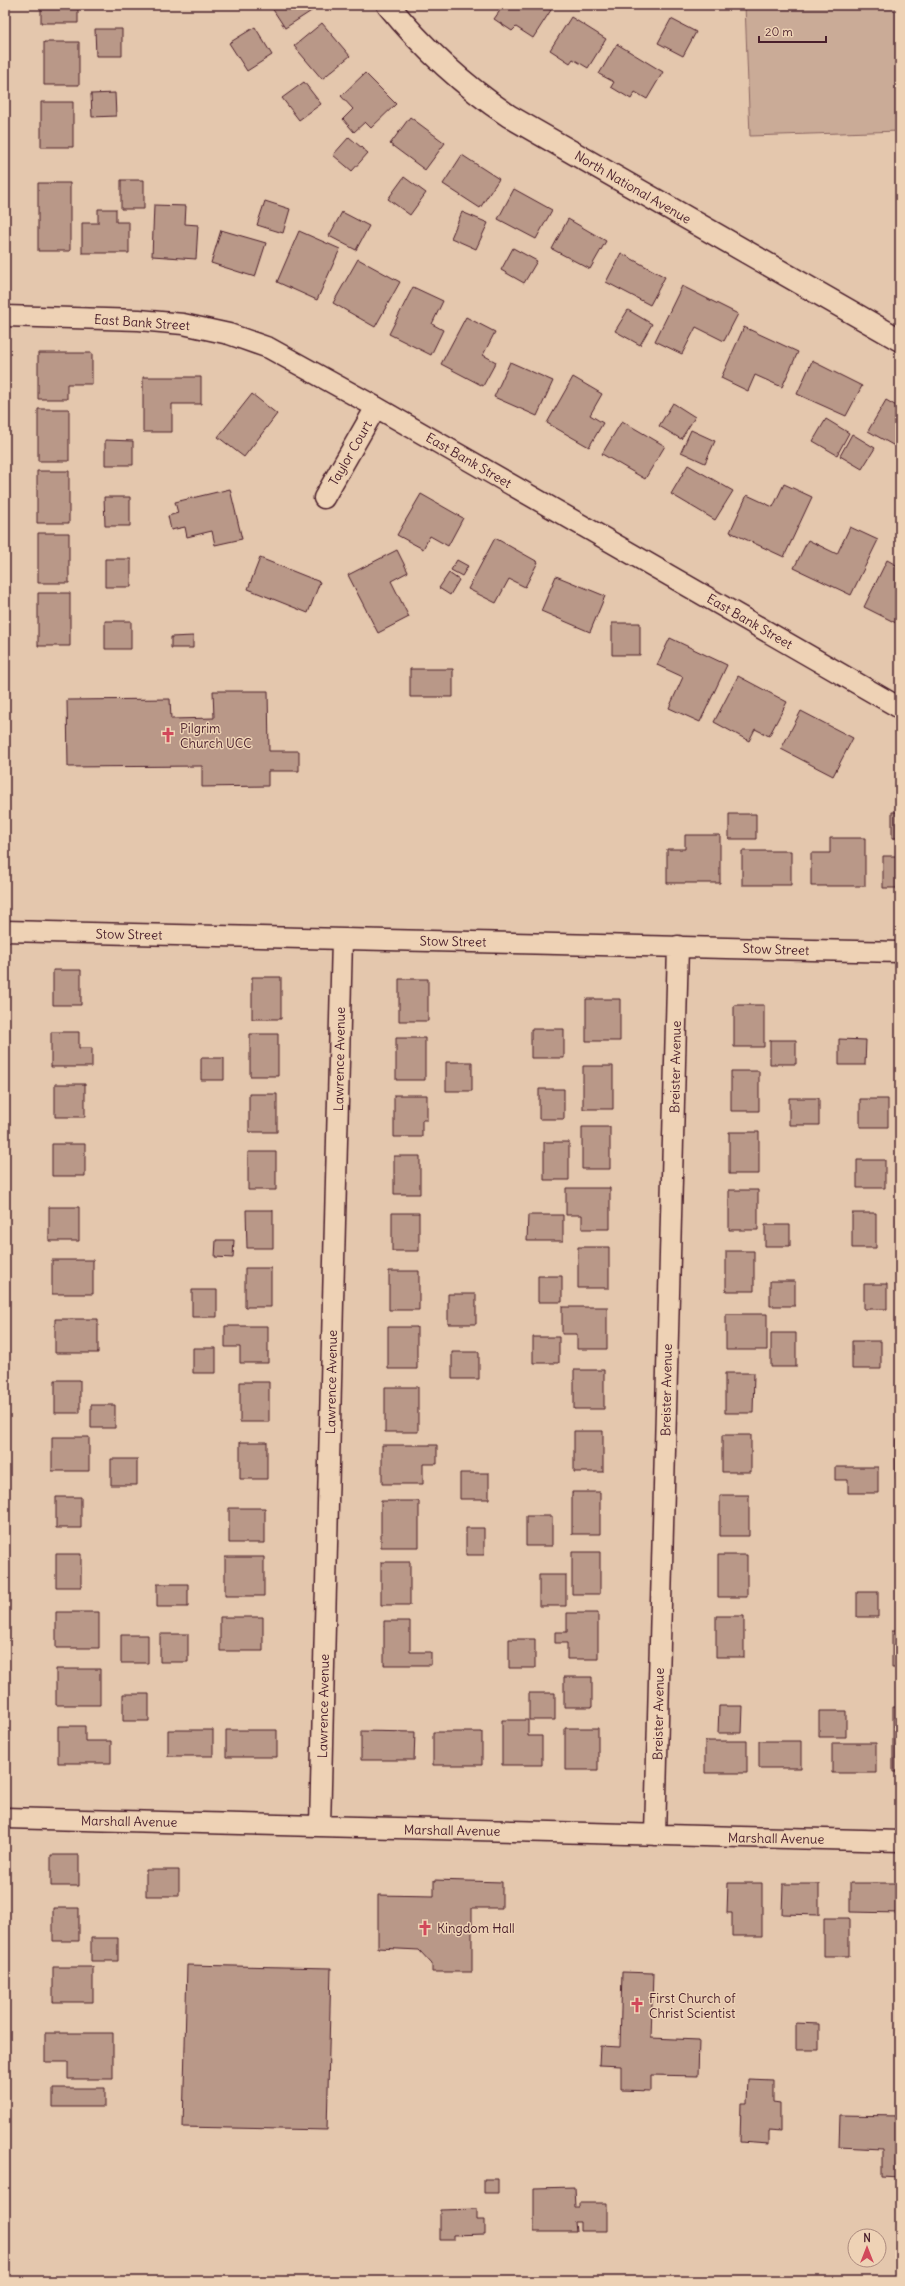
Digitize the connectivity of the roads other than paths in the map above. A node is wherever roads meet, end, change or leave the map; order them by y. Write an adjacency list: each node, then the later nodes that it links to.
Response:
1 (388, 5): 3 (street, North National Avenue)
2 (5, 316): 4 (street, East Bank Street)
3 (900, 340)
4 (376, 407): 5 (street, Taylor Court); 6 (street, East Bank Street)
5 (324, 498)
6 (900, 708)
7 (5, 931): 8 (street, Stow Street)
8 (342, 939): 9 (street, Stow Street); 12 (street, Lawrence Avenue)
9 (678, 946): 10 (street, Stow Street); 13 (street, Breister Avenue)
10 (900, 952)
11 (5, 1818): 12 (street, Marshall Avenue)
12 (320, 1826): 13 (street, Marshall Avenue)
13 (655, 1835): 14 (street, Marshall Avenue)
14 (900, 1841)

